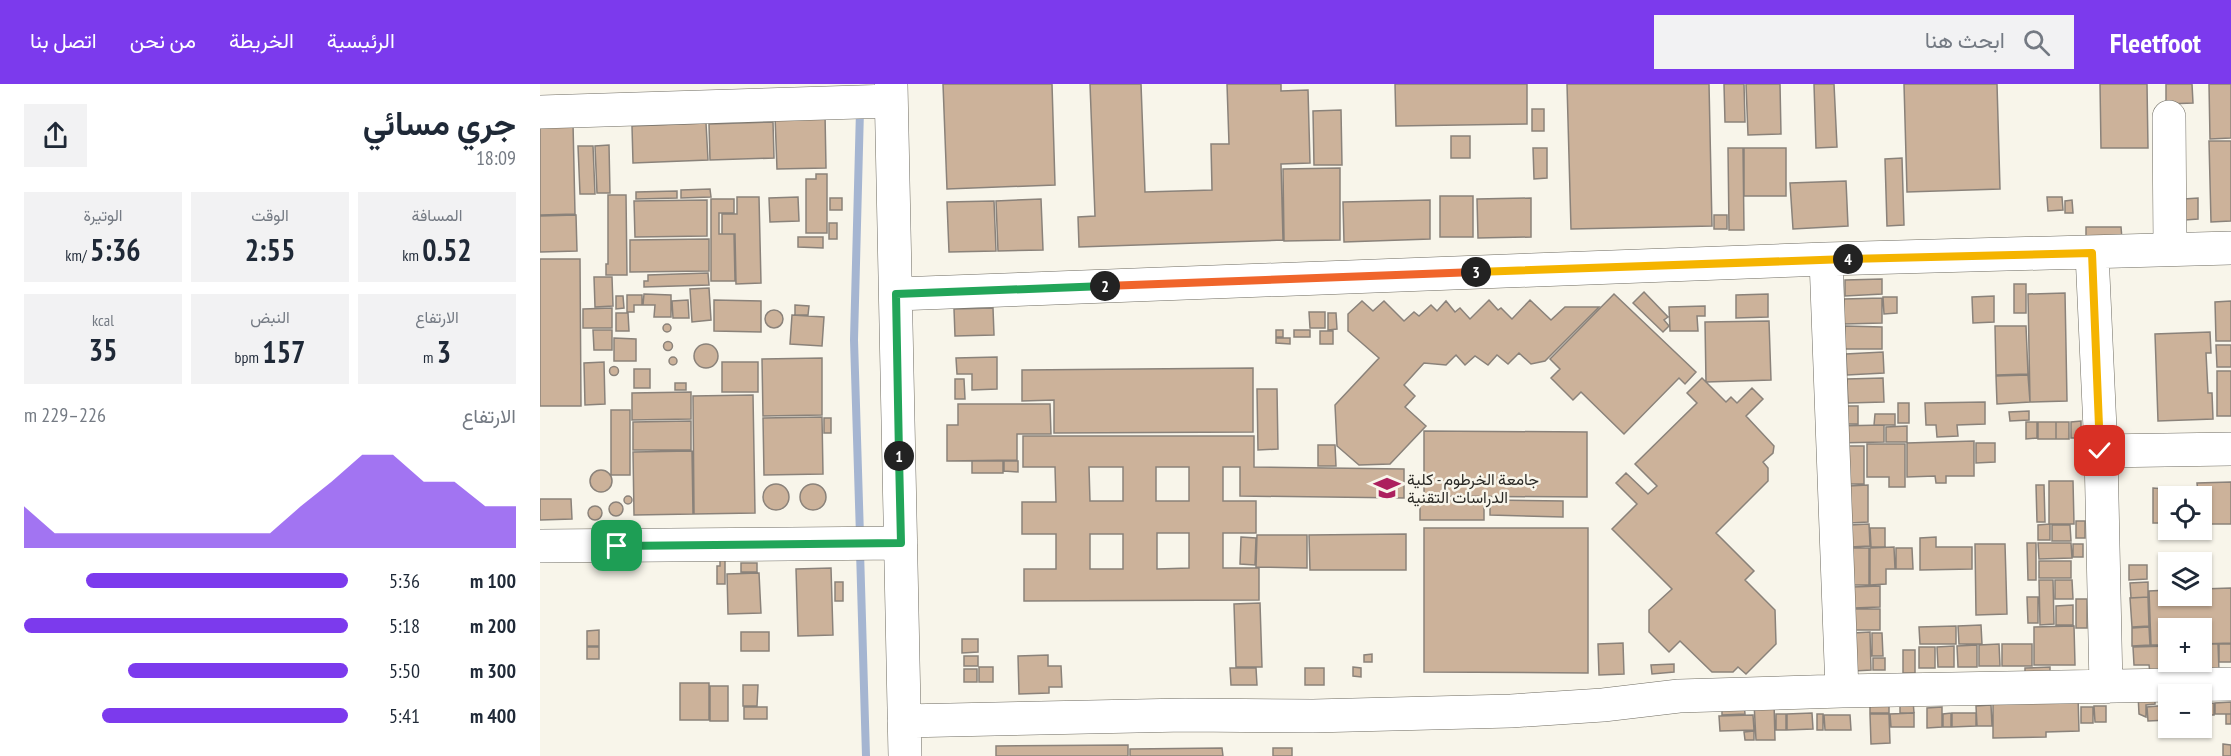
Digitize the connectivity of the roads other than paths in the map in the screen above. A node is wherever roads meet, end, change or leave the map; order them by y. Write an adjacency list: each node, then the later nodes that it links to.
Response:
1 (883, 96): 2 (street); 8 (street)
2 (540, 112)
3 (2169, 117): 4 (street)
4 (2170, 248): 5 (street); 6 (street)
5 (2231, 248)
6 (2092, 253): 7 (street); 10 (street)
7 (1826, 259): 8 (street); 15 (street)
8 (896, 294): 11 (street)
9 (2231, 449): 10 (street)
10 (2100, 451): 14 (street)
11 (874, 543): 12 (street); 16 (street)
12 (540, 546)
13 (2231, 684): 14 (street)
14 (2106, 687): 15 (street)
15 (1842, 691): 16 (street)
16 (904, 721): 17 (street)
17 (905, 756)

